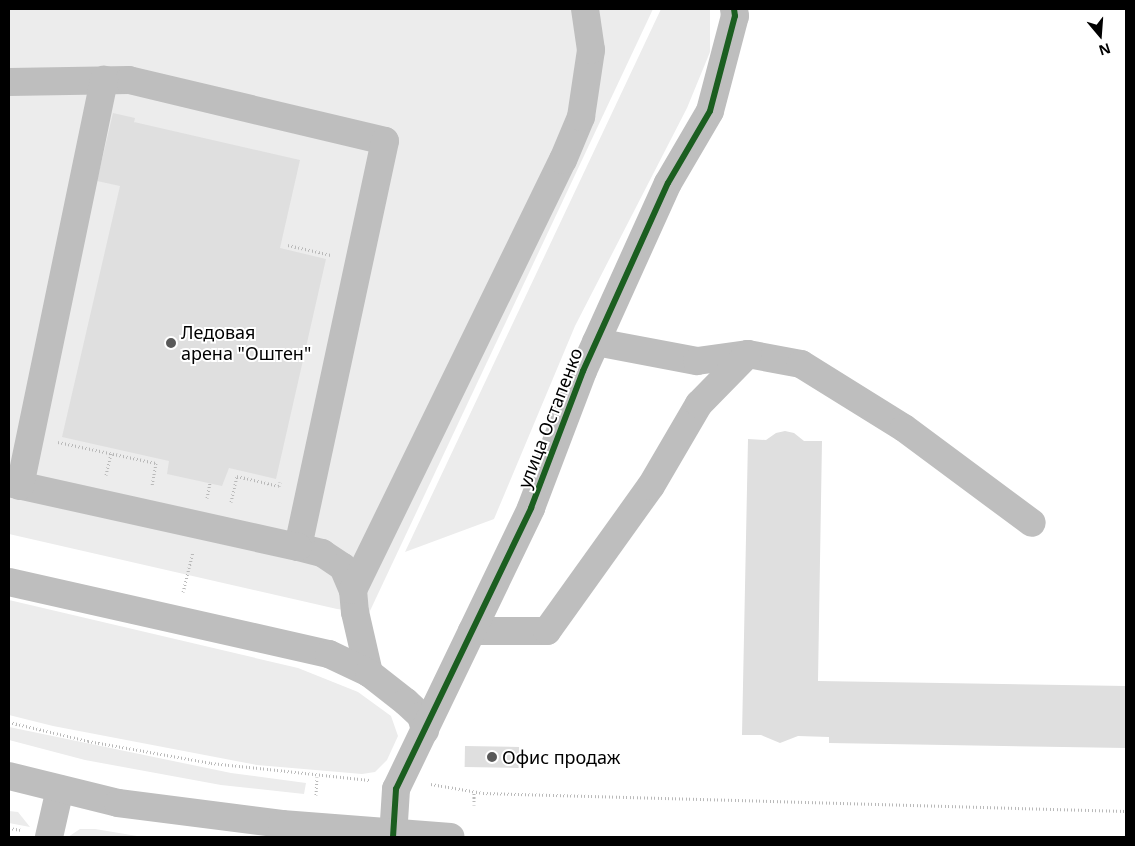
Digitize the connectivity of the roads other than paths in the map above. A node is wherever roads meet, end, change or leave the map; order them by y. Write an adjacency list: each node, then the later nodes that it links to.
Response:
1 (585, 9): 11 (street)
2 (734, 9): 5 (street, улица Остапенко)
3 (104, 80): 4 (street); 7 (street); 9 (street)
4 (9, 82)
5 (596, 342): 6 (street); 12 (street, улица Остапенко)
6 (748, 354): 8 (street); 12 (street)
7 (14, 484): 9 (street)
8 (1032, 523)
9 (298, 547): 11 (street)
10 (9, 582): 13 (street)
11 (353, 590): 13 (street)
12 (472, 631): 14 (street, улица Остапенко)
13 (369, 673): 14 (street)
14 (425, 730): 17 (street, улица Остапенко)
15 (9, 776): 16 (street)
16 (60, 790): 17 (street); 18 (street)
17 (393, 835): 19 (street)
18 (49, 837)
19 (450, 837)

